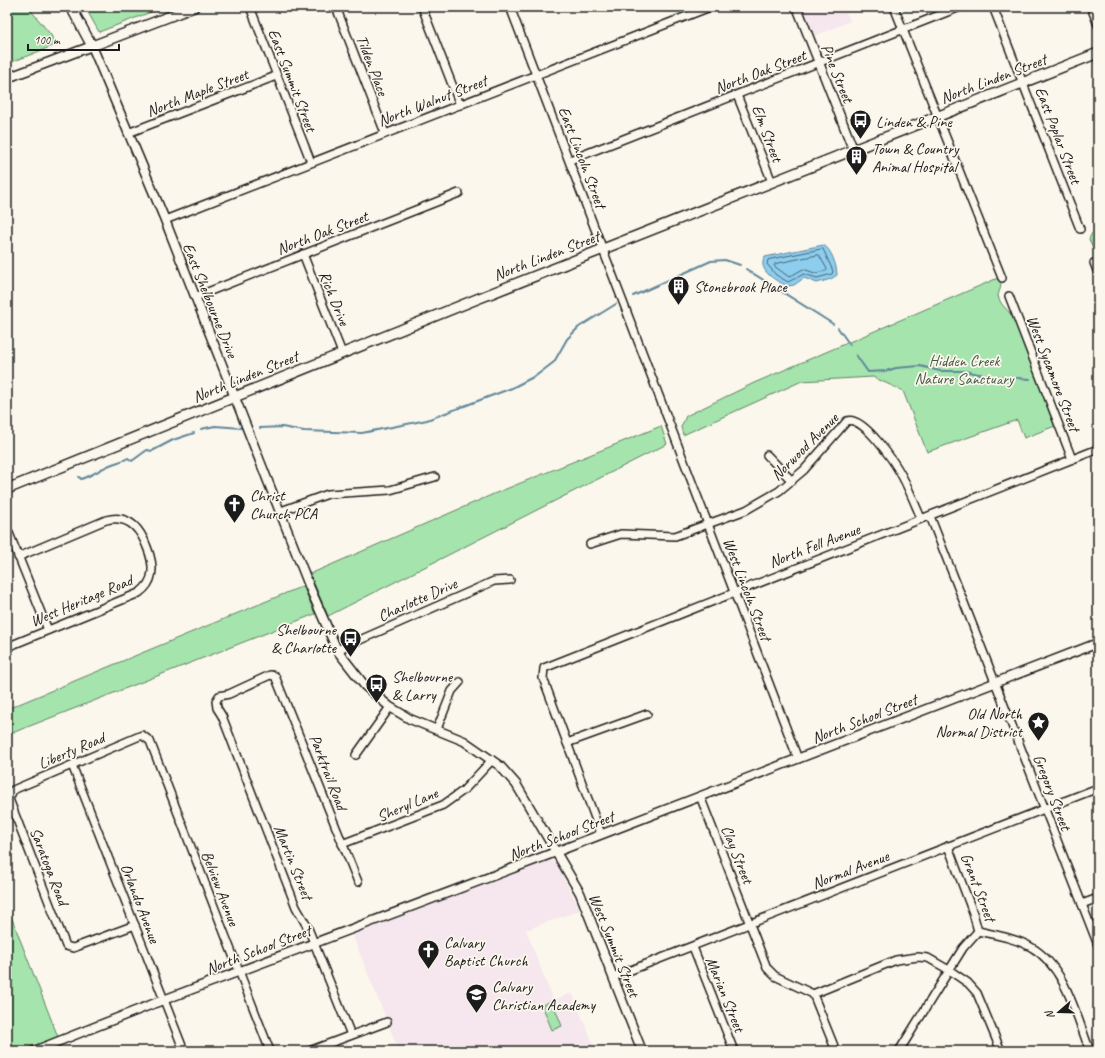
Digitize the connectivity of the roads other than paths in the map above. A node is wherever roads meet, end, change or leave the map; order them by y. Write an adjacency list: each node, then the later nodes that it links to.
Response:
1 (71, 7): 15 (main road)
2 (194, 7): 15 (main road)
3 (250, 7): 19 (street, East Summit Street)
4 (336, 7): 26 (street, Tilden Place)
5 (422, 7): 23 (street)
6 (510, 7): 18 (street, East Lincoln Street)
7 (710, 7): 18 (street, North Walnut Street)
8 (797, 7): 17 (street, Pine Street)
9 (894, 7): 14 (street)
10 (960, 7): 14 (street, North Oak Street)
11 (992, 7): 21 (street, East Poplar Street)
12 (1091, 7): 13 (street)
13 (1098, 25)
14 (903, 30): 17 (street, North Oak Street); 24 (street)
15 (92, 46): 20 (street); 25 (street, East Shelbourne Drive)
16 (1098, 53): 21 (main road, North Linden Street)
17 (819, 63): 22 (street, North Oak Street); 27 (street, Pine Street)
18 (536, 75): 23 (street, North Walnut Street); 28 (street, East Lincoln Street)
19 (276, 76): 25 (street, North Maple Street); 29 (street, East Summit Street)
20 (7, 78)
21 (1022, 83): 24 (main road, North Linden Street); 33 (street, East Poplar Street)
22 (738, 95): 28 (street, North Oak Street); 30 (street, Elm Street)
23 (460, 105): 26 (street, North Walnut Street)
24 (937, 116): 27 (main road, North Linden Street); 38 (street)
25 (128, 133): 32 (street, East Shelbourne Drive)
26 (385, 133): 29 (street, North Walnut Street)
27 (853, 149): 30 (main road, North Linden Street)
28 (570, 160): 34 (street, East Lincoln Street)
29 (311, 162): 32 (street, North Walnut Street)
30 (772, 182): 34 (main road, North Linden Street)
31 (459, 193): 35 (street, North Oak Street)
32 (164, 220): 40 (street, East Shelbourne Drive)
33 (1080, 230)
34 (604, 249): 41 (main road, North Linden Street); 43 (street, East Lincoln Street)
35 (303, 254): 40 (street, North Oak Street); 41 (street, Rich Drive)
36 (1094, 263): 37 (street)
37 (1098, 273)
38 (1002, 278)
39 (1009, 296): 46 (street, West Sycamore Street)
40 (195, 297): 42 (street, East Shelbourne Drive)
41 (342, 353): 42 (main road, North Linden Street)
42 (235, 396): 49 (main road, North Linden Street); 50 (street, East Shelbourne Drive)
43 (672, 429): 53 (street, West Lincoln Street)
44 (1098, 449): 46 (street, North Fell Avenue)
45 (767, 455): 48 (street)
46 (1072, 459): 51 (street, North Fell Avenue)
47 (435, 477): 50 (street)
48 (792, 481): 52 (street, Norwood Avenue); 53 (street, Norwood Avenue)
49 (7, 489)
50 (281, 511): 62 (street, East Shelbourne Drive)
51 (930, 516): 52 (street, North Fell Avenue); 64 (street, Gregory Street)
52 (921, 518): 58 (street, North Fell Avenue)
53 (709, 525): 55 (street, Norwood Avenue); 58 (street, West Lincoln Street)
54 (7, 528): 56 (street)
55 (590, 544)
56 (18, 556): 59 (street); 59 (street, West Heritage Road)
57 (510, 580): 62 (street, Charlotte Drive)
58 (734, 591): 70 (street, North Fell Avenue); 72 (street, West Lincoln Street)
59 (48, 630): 61 (street, West Heritage Road)
60 (1098, 642): 64 (street, North School Street)
61 (7, 647)
62 (337, 650): 66 (street, East Shelbourne Drive)
63 (460, 682): 68 (street)
64 (995, 683): 72 (street, North School Street); 78 (street, Gregory Street)
65 (218, 698): 80 (street, Parktrail Road); 89 (street, Martin Street)
66 (390, 707): 68 (street, East Shelbourne Drive); 71 (street)
67 (647, 714): 70 (street)
68 (437, 729): 73 (street, West Summit Street)
69 (144, 736): 74 (street, Liberty Road); 93 (street, Belview Avenue)
70 (567, 743): 79 (street)
71 (356, 755)
72 (798, 759): 77 (street, North School Street)
73 (492, 760): 80 (street, Sheryl Lane); 82 (street, West Summit Street)
74 (72, 765): 76 (street, Liberty Road); 87 (street, Orlando Avenue)
75 (1098, 788): 78 (street, Normal Avenue)
76 (10, 794): 87 (street, Saratoga Road)
77 (700, 796): 79 (street, North School Street); 86 (street, Clay Street)
78 (1045, 809): 81 (street, Normal Avenue); 85 (street, Gregory Street)
79 (601, 834): 82 (street, North School Street)
80 (342, 844): 83 (street, Parktrail Road)
81 (948, 846): 86 (street, Normal Avenue); 88 (street, Grant Street)
82 (556, 852): 89 (street, North School Street); 94 (street, West Summit Street)
83 (358, 882)
84 (1098, 898): 85 (street)
85 (1082, 904): 90 (street, Gregory Street)
86 (750, 923): 91 (street, Normal Avenue); 95 (street, Clay Street)
87 (135, 925): 96 (street, Orlando Avenue)
88 (978, 931): 92 (street); 108 (street, Grant Street)
89 (313, 943): 93 (street, North School Street); 98 (street, Martin Street)
90 (1098, 945)
91 (693, 946): 94 (street, Normal Avenue); 104 (street, Marian Street)
92 (949, 970): 95 (street); 106 (street); 107 (street)
93 (238, 972): 96 (street, North School Street); 101 (street, Belview Avenue)
94 (613, 977): 103 (street, West Summit Street)
95 (813, 994): 105 (street)
96 (164, 1000): 99 (street, North School Street); 100 (street, Orlando Avenue)
97 (387, 1022): 98 (street)
98 (351, 1035): 102 (street)
99 (34, 1051)
100 (184, 1051)
101 (270, 1051)
102 (309, 1051)
103 (642, 1051)
104 (734, 1051)
105 (836, 1051)
106 (899, 1051)
107 (1001, 1051)
108 (1090, 1051)

